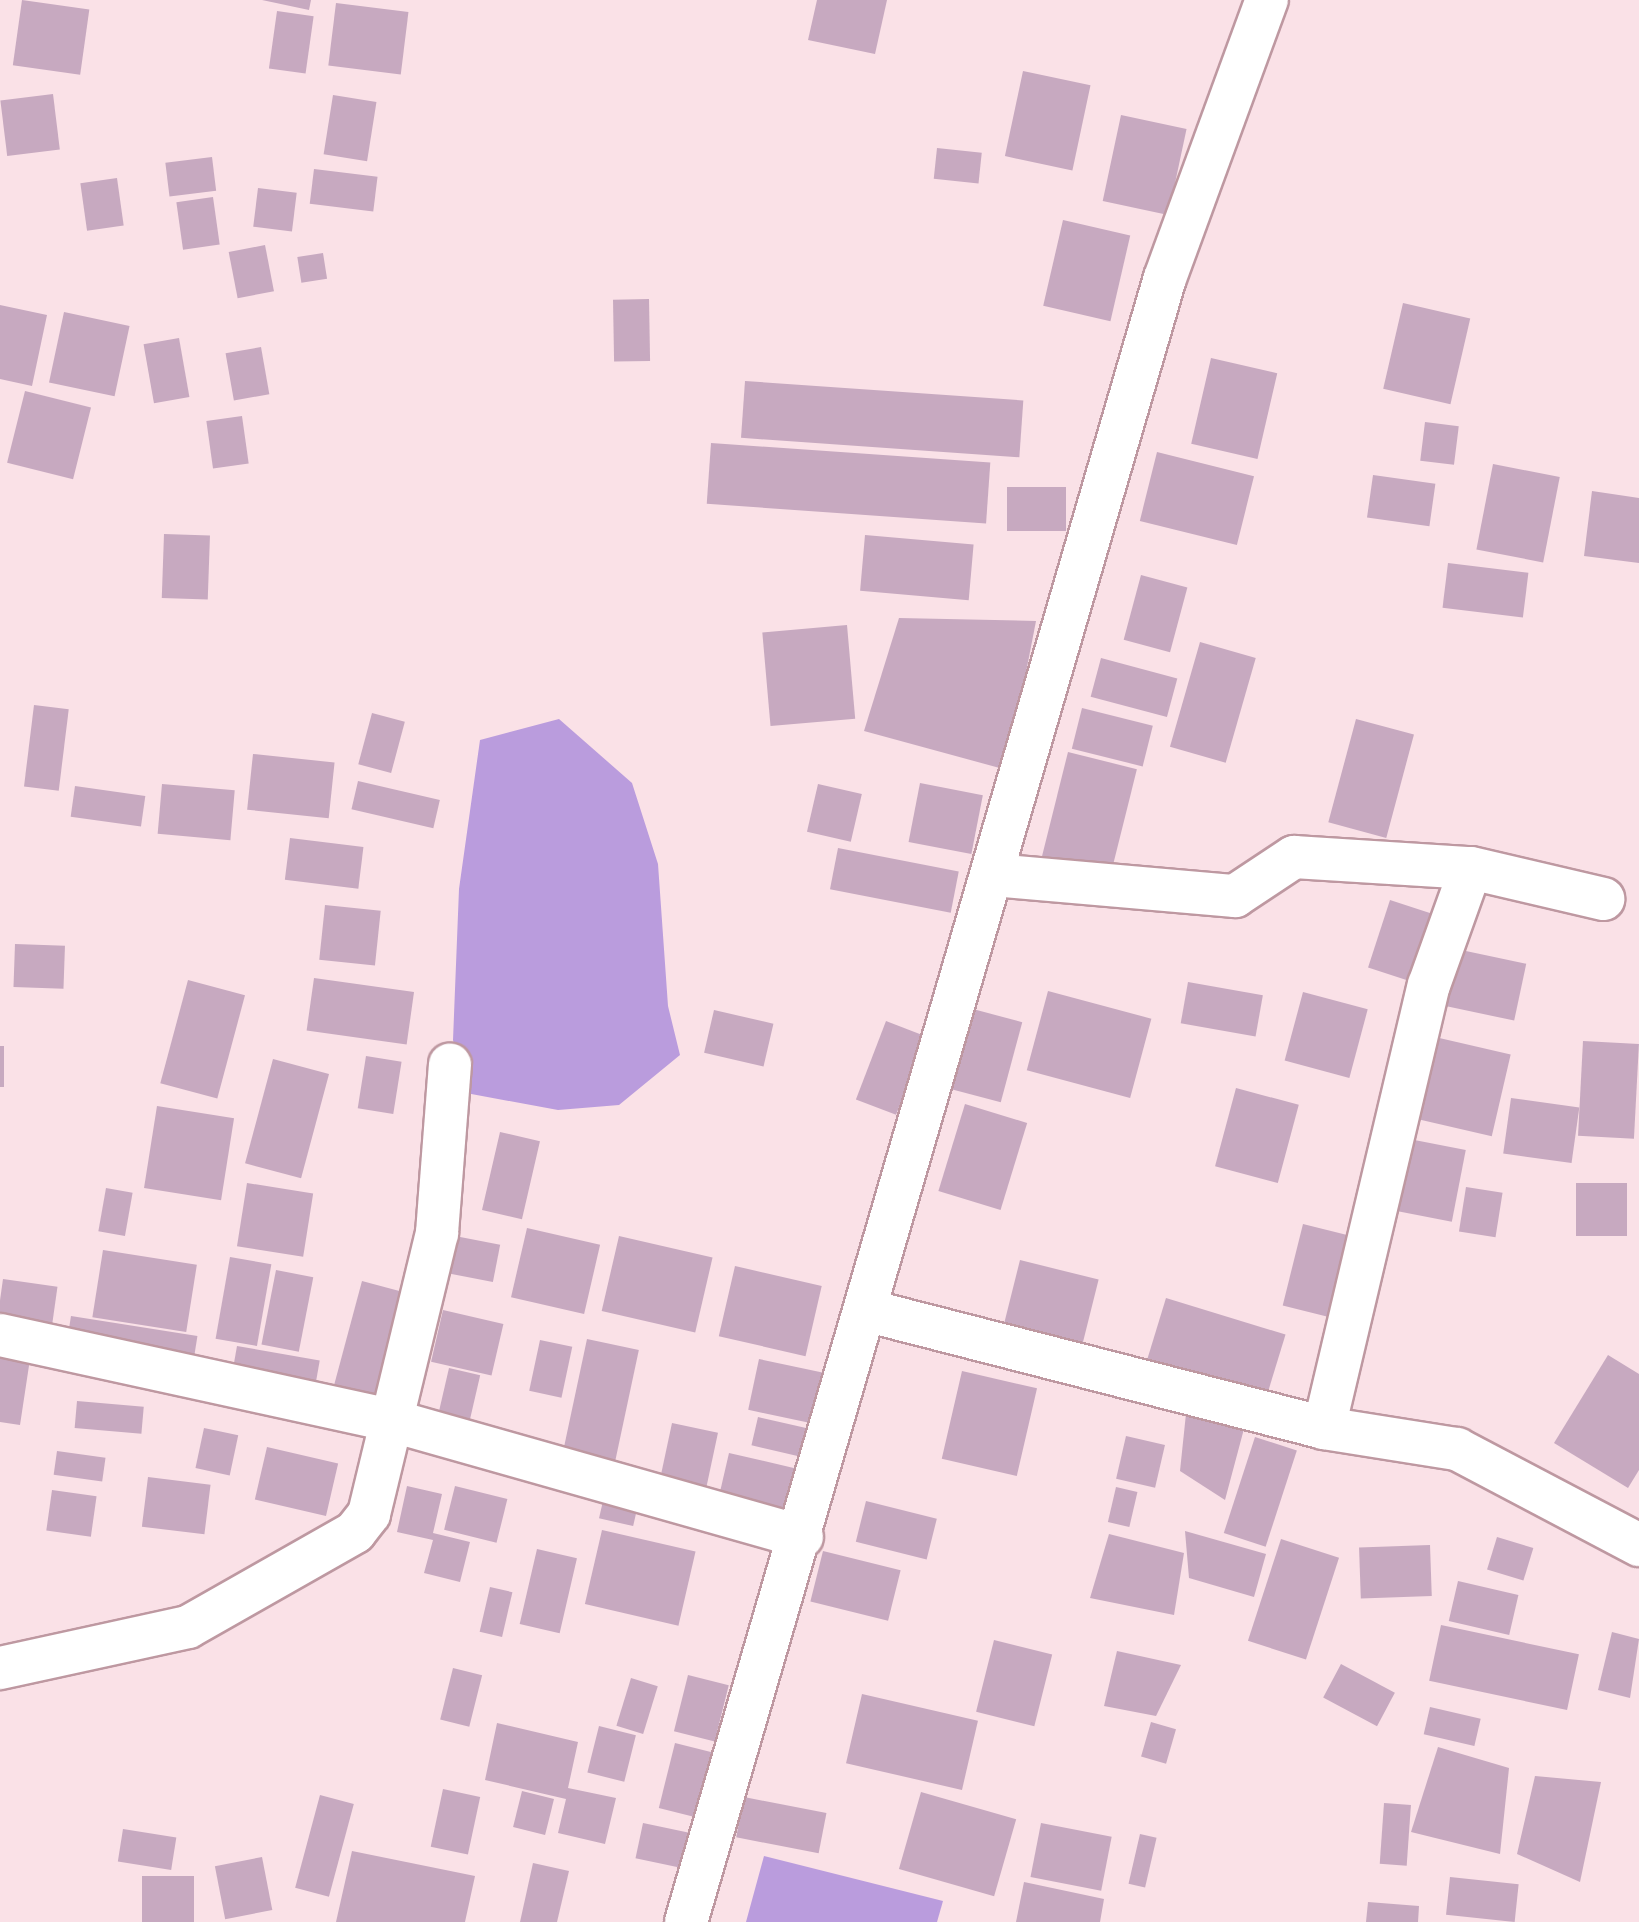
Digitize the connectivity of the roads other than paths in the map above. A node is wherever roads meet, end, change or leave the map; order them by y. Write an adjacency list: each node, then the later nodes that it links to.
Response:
1 (1267, 0): 3 (street)
2 (1472, 868): 3 (street); 4 (street); 9 (street)
3 (993, 875): 6 (street)
4 (1603, 900)
5 (450, 1065): 8 (street)
6 (865, 1310): 9 (street); 10 (street)
7 (0, 1335): 8 (street)
8 (393, 1420): 10 (street); 12 (street)
9 (1324, 1428): 11 (street)
10 (802, 1537): 13 (street)
11 (1639, 1545)
12 (0, 1668)
13 (686, 1922)

